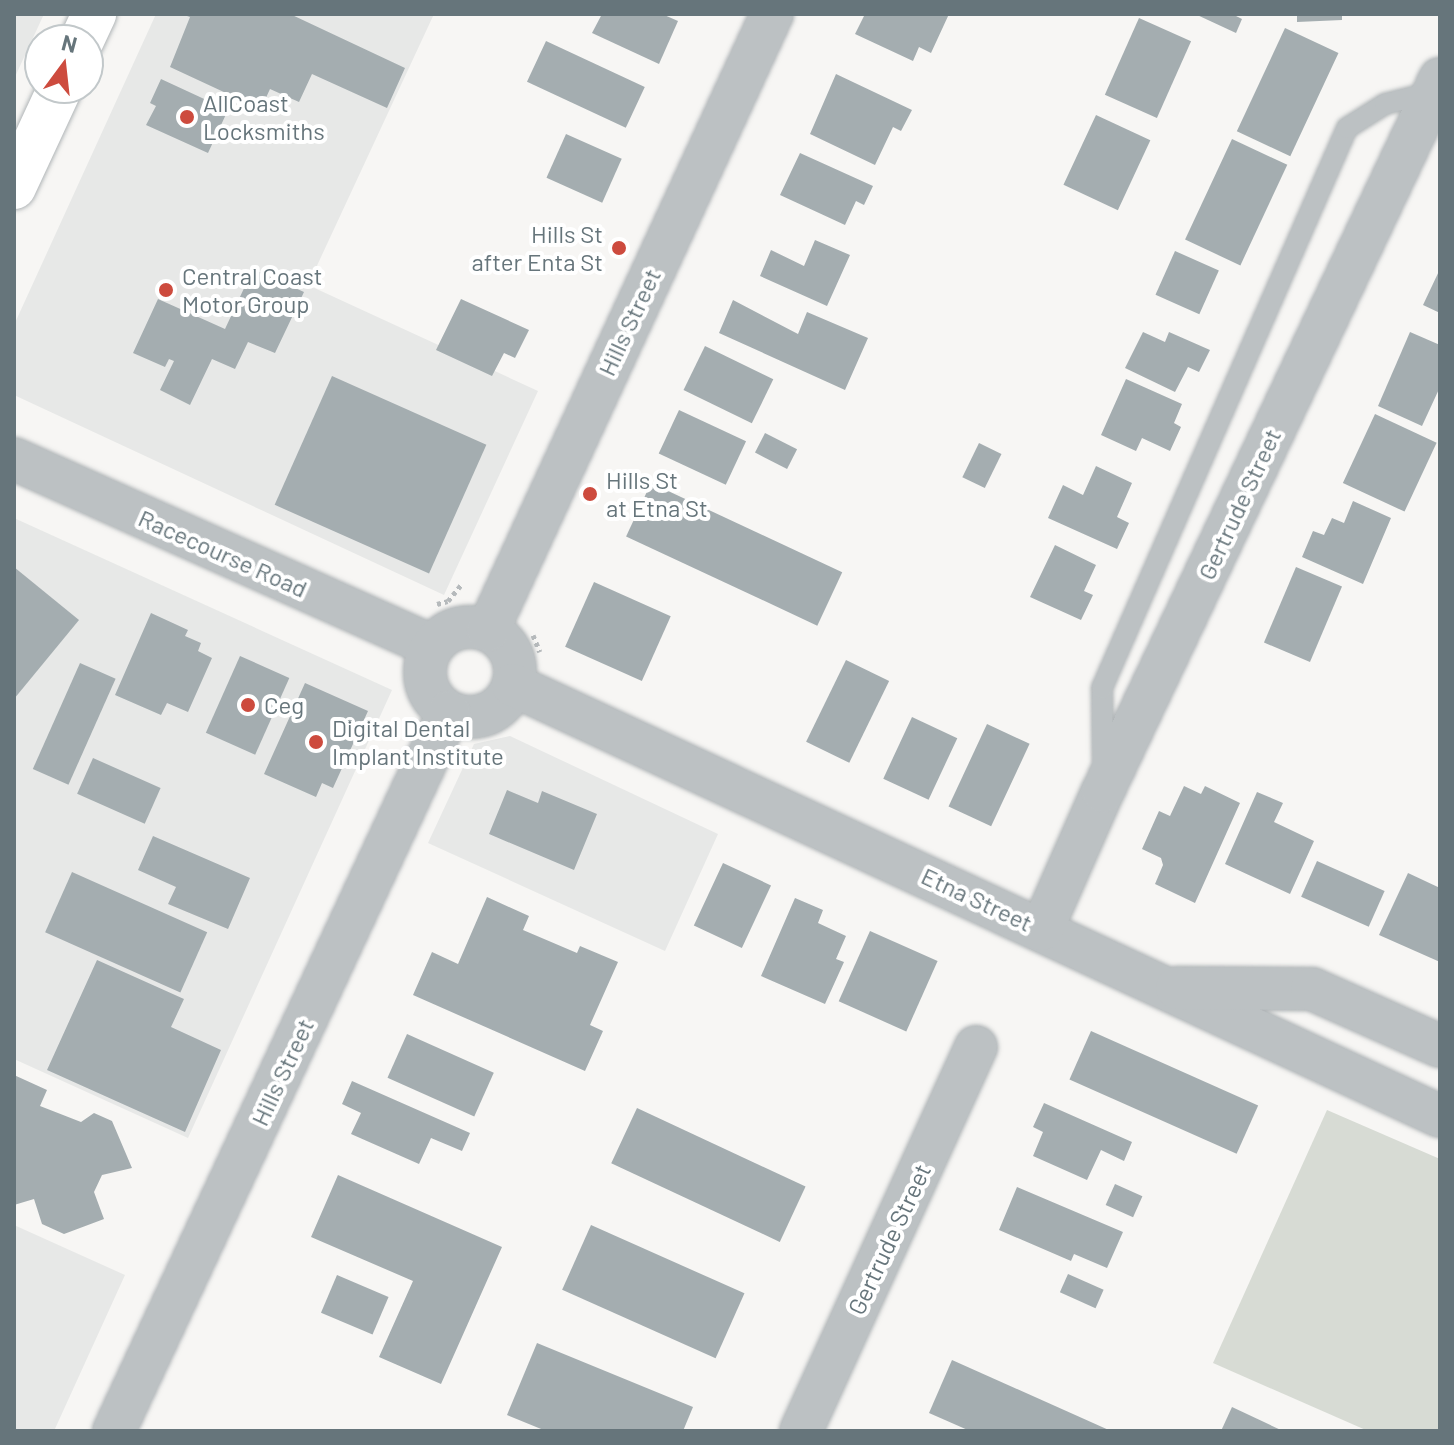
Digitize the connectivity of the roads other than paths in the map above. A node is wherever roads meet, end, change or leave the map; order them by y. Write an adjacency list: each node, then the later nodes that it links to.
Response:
1 (772, 14): 6 (street, Hills Street)
2 (1438, 88): 10 (street, Gertrude Street); 10 (lane)
3 (53, 104): 4 (main road)
4 (14, 187)
5 (14, 459): 7 (street, Racecourse Road)
6 (488, 630): 7 (street); 8 (street)
7 (432, 646): 9 (street)
8 (513, 685): 9 (street); 11 (street, Etna Street)
9 (449, 712): 16 (street, Hills Street)
10 (1103, 791): 11 (street, Gertrude Street)
11 (1042, 929): 12 (street, Etna Street)
12 (1160, 988): 13 (street); 15 (street, Etna Street)
13 (1440, 1046)
14 (976, 1047): 17 (street, Gertrude Street)
15 (1440, 1116)
16 (114, 1431)
17 (801, 1431)

